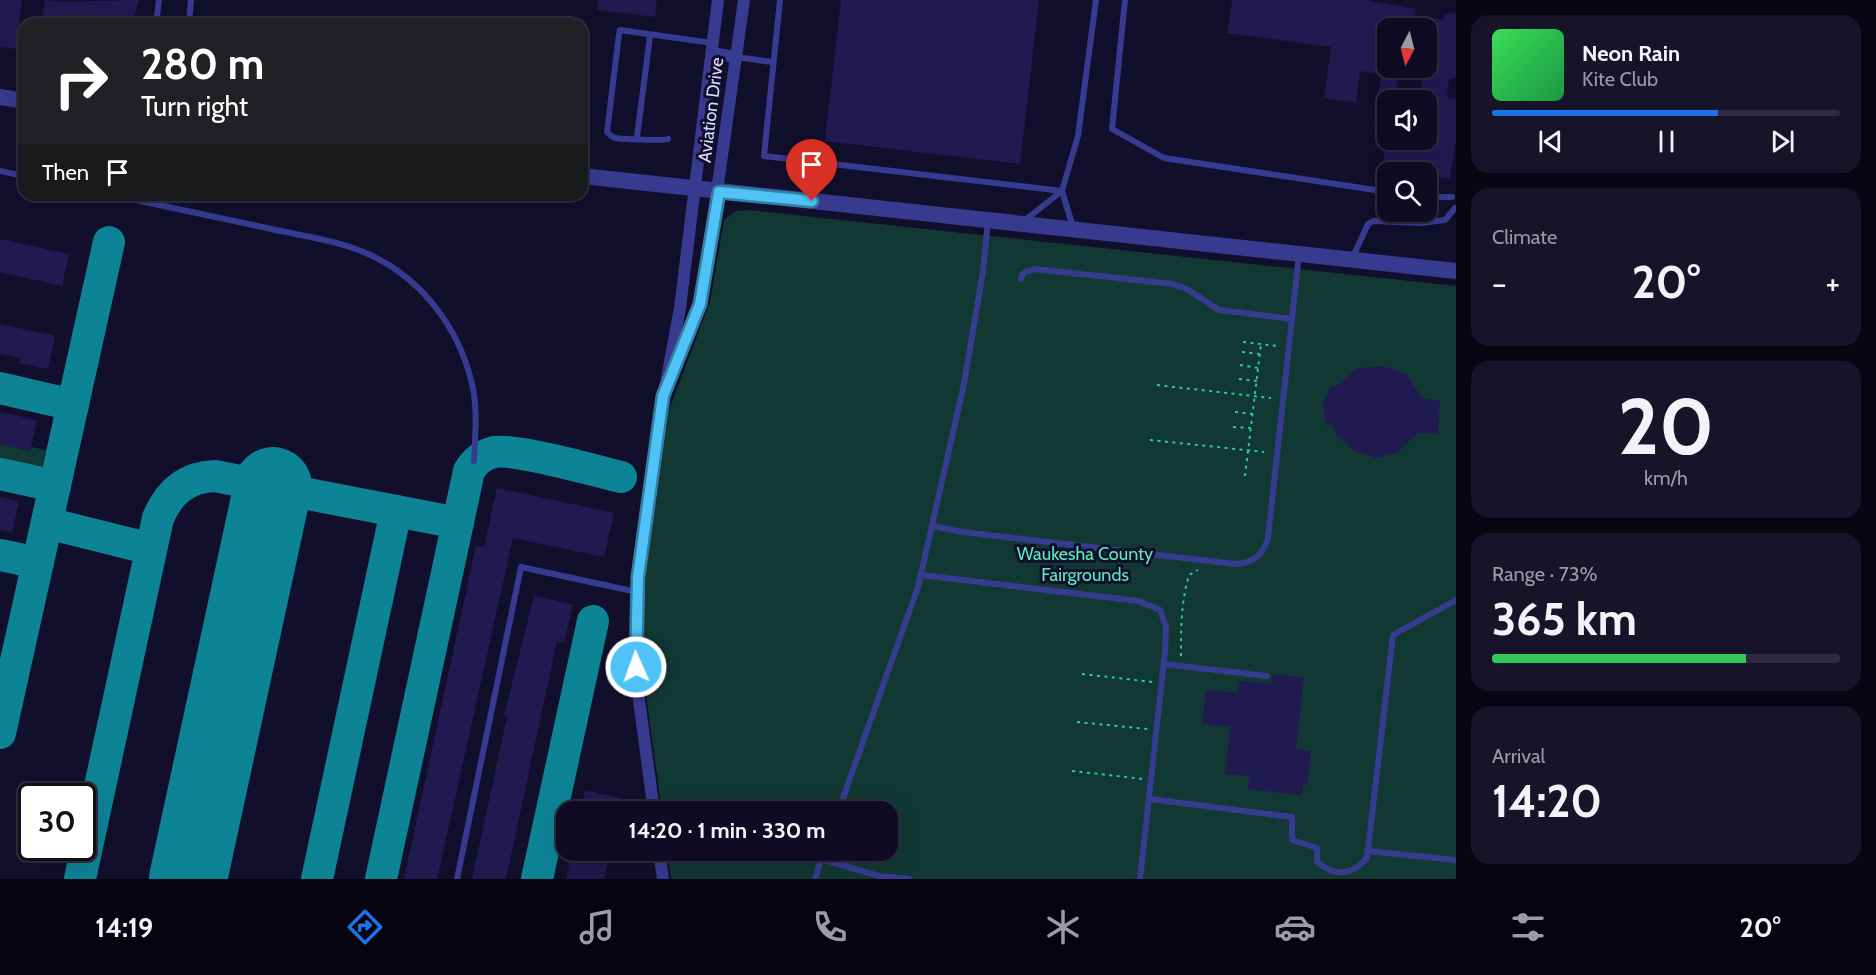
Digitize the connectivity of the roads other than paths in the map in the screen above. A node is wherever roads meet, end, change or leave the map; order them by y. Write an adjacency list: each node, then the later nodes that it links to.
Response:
1 (159, 0): 8 (lane)
2 (191, 0): 9 (lane)
3 (718, 0): 11 (street, Aviation Drive)
4 (744, 0): 12 (street, Aviation Drive)
5 (780, 0): 13 (lane)
6 (1096, 0): 22 (lane)
7 (1125, 0): 23 (lane)
8 (157, 18)
9 (190, 18)
10 (650, 36): 11 (lane); 16 (lane); 16 (lane)
11 (712, 48): 12 (street); 21 (street, Aviation Drive)
12 (736, 57): 13 (lane); 24 (street, Aviation Drive)
13 (772, 62): 22 (lane)
14 (0, 97): 15 (street)
15 (18, 100)
16 (637, 137): 17 (lane)
17 (668, 139)
18 (0, 171): 19 (lane)
19 (18, 175)
20 (588, 177): 21 (street)
21 (694, 189): 24 (street); 37 (street, Aviation Drive)
22 (1062, 190): 30 (lane); 31 (lane)
23 (1377, 190)
24 (719, 192): 29 (street); 37 (street, Aviation Drive)
25 (1454, 196): 26 (lane); 28 (lane)
26 (1437, 197)
27 (140, 201): 38 (lane)
28 (1456, 209): 33 (lane)
29 (988, 221): 30 (street); 39 (lane)
30 (1019, 225): 31 (street)
31 (1074, 230): 32 (street)
32 (1299, 254): 33 (street); 36 (lane)
33 (1352, 260): 34 (street)
34 (1456, 271)
35 (1021, 279): 36 (lane)
36 (1292, 319): 39 (lane)
37 (663, 396): 41 (street, Aviation Drive)
38 (474, 461)
39 (933, 526): 40 (lane)
40 (921, 575): 43 (lane); 47 (lane)
41 (637, 592): 46 (street, Aviation Drive); 53 (lane)
42 (1456, 600): 48 (lane)
43 (1164, 664): 44 (lane); 45 (lane)
44 (1267, 676)
45 (1150, 799): 48 (lane); 57 (lane)
46 (653, 801)
47 (842, 801)
48 (1368, 851): 49 (lane)
49 (1456, 860)
50 (661, 861): 54 (street)
51 (821, 861): 55 (lane)
52 (825, 861): 56 (lane)
53 (457, 879)
54 (663, 879)
55 (814, 879)
56 (909, 879)
57 (1140, 879)

